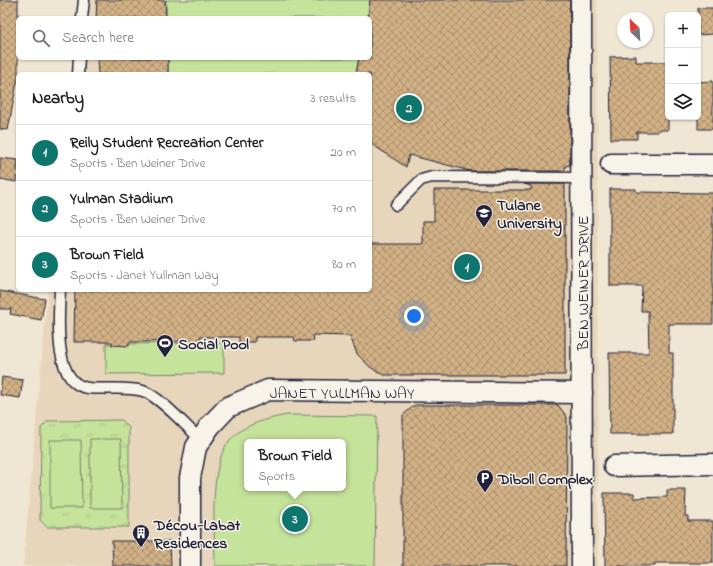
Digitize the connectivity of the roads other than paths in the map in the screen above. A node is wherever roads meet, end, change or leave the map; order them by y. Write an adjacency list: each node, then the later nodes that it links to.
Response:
1 (84, 0): 3 (lane)
2 (581, 0): 8 (street, BEN WEINER DRIVE)
3 (82, 16)
4 (79, 60): 5 (lane)
5 (78, 72)
6 (611, 164): 7 (street)
7 (713, 164)
8 (581, 178): 9 (lane); 11 (street, BEN WEINER DRIVE)
9 (396, 205)
10 (60, 292): 12 (lane)
11 (582, 393): 12 (street, JANET YULLMAN WAY); 16 (street, BEN WEINER DRIVE)
12 (201, 440): 15 (street, JANET YULLMAN WAY)
13 (713, 464): 14 (street)
14 (614, 466)
15 (190, 566)
16 (582, 566)

